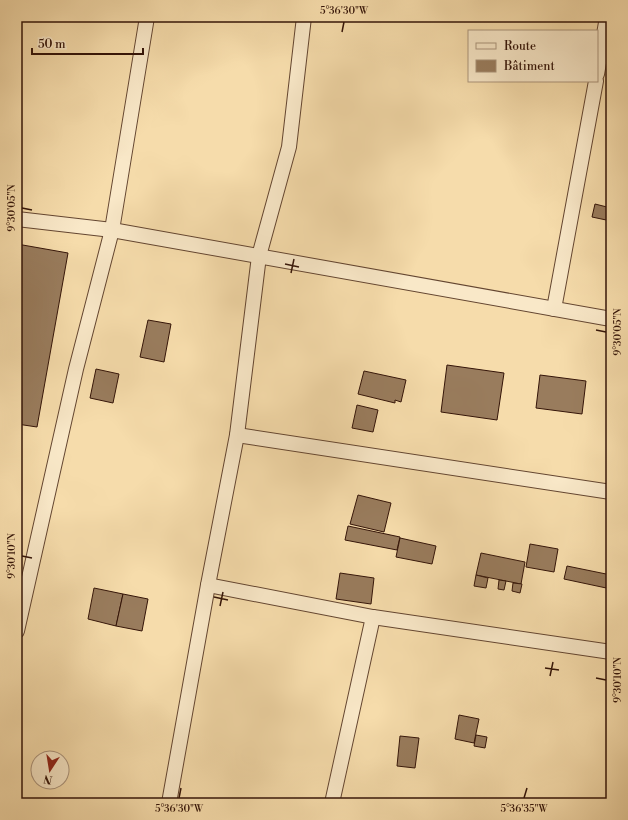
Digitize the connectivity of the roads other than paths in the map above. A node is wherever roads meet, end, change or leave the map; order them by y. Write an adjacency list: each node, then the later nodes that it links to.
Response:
1 (147, 17): 7 (street)
2 (304, 17): 8 (street)
3 (608, 17): 4 (street)
4 (598, 69)
5 (596, 82): 9 (street)
6 (17, 220): 7 (street)
7 (112, 230): 8 (street); 15 (street)
8 (259, 256): 9 (street); 11 (street)
9 (554, 309): 10 (street)
10 (611, 319)
11 (237, 435): 12 (street); 13 (street)
12 (611, 492)
13 (208, 585): 14 (street); 17 (street)
14 (373, 617): 16 (street); 18 (street)
15 (17, 631)
16 (611, 652)
17 (169, 803)
18 (332, 803)

